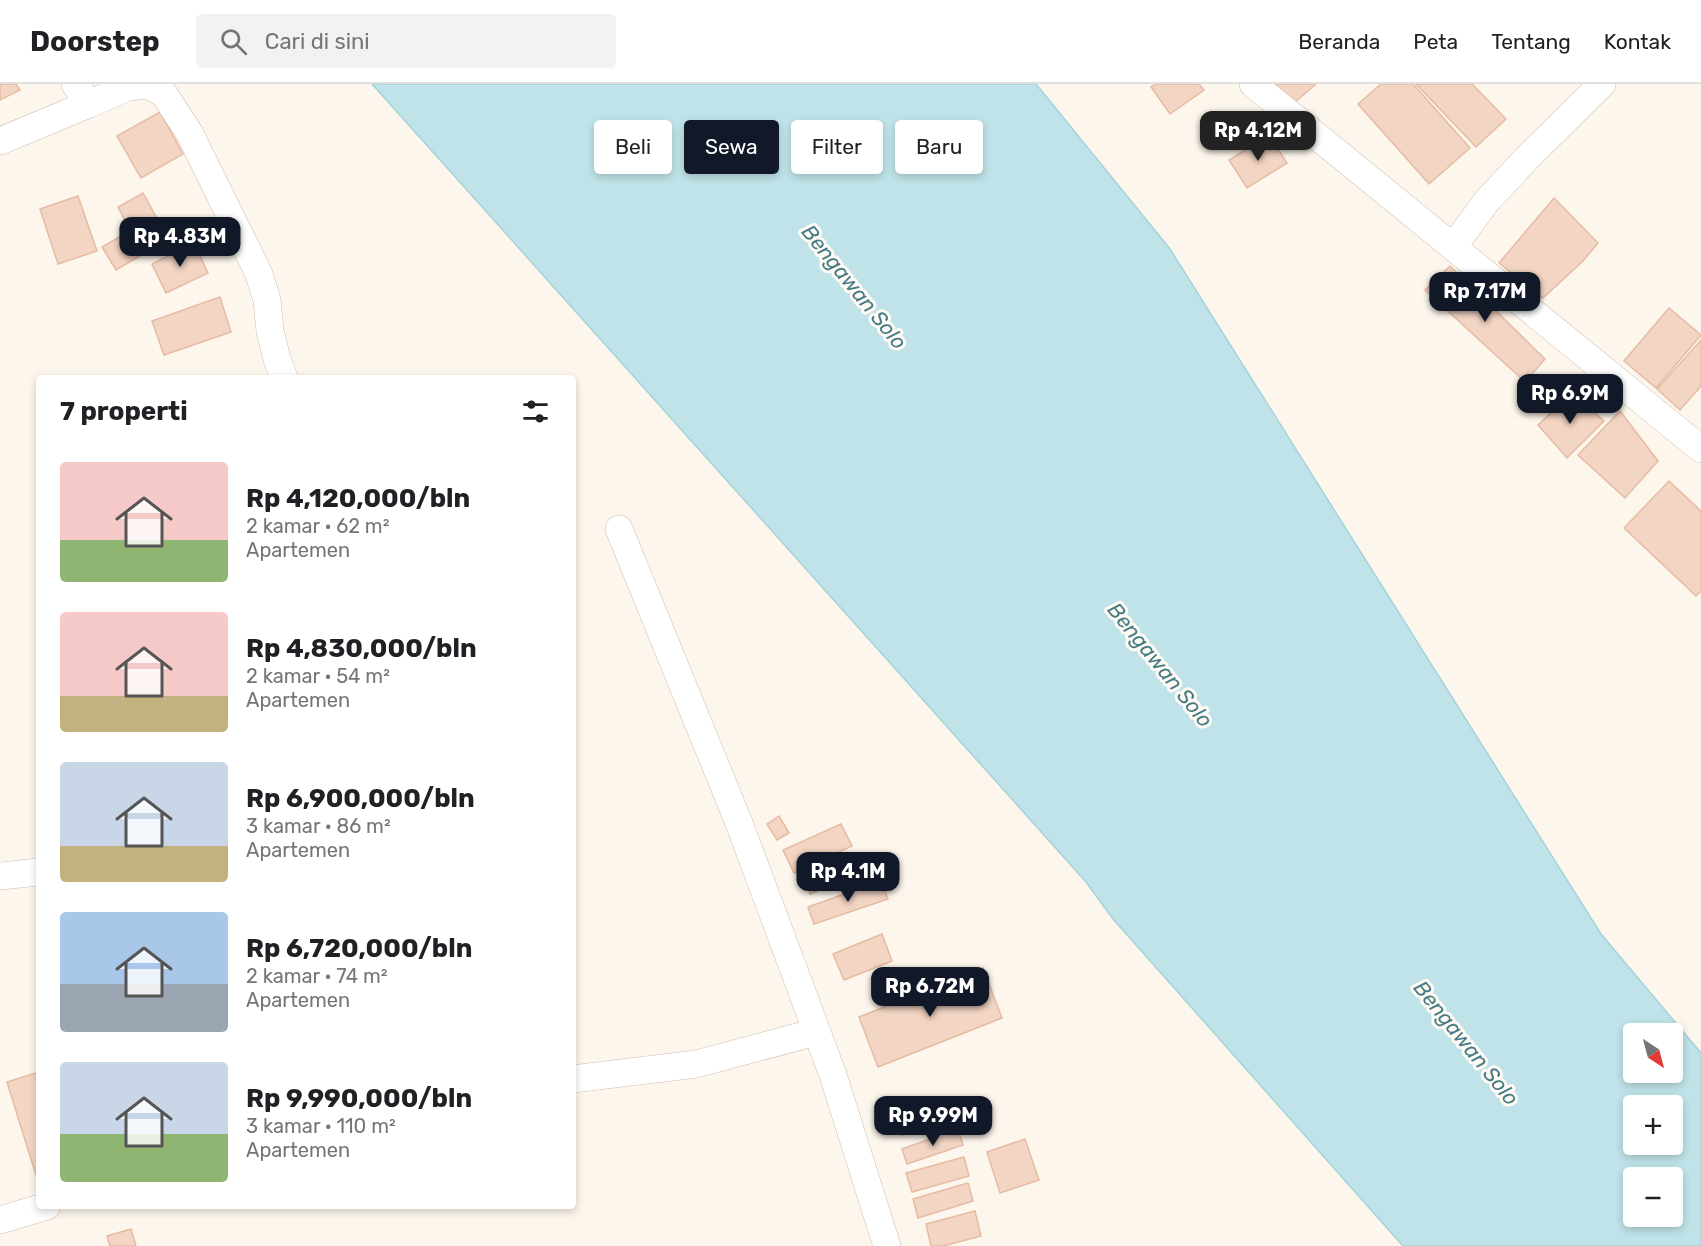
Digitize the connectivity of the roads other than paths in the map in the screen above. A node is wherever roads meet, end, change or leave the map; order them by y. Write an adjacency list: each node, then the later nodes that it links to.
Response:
1 (1253, 84): 5 (street)
2 (1602, 84): 5 (street)
3 (82, 94): 4 (street); 6 (street)
4 (0, 141)
5 (1453, 247): 7 (street)
6 (283, 375)
7 (1701, 449)
8 (619, 529): 11 (street)
9 (36, 872): 10 (street)
10 (0, 876)
11 (816, 1032): 12 (street); 15 (street)
12 (576, 1079)
13 (36, 1209): 14 (street)
14 (0, 1220)
15 (887, 1246)

